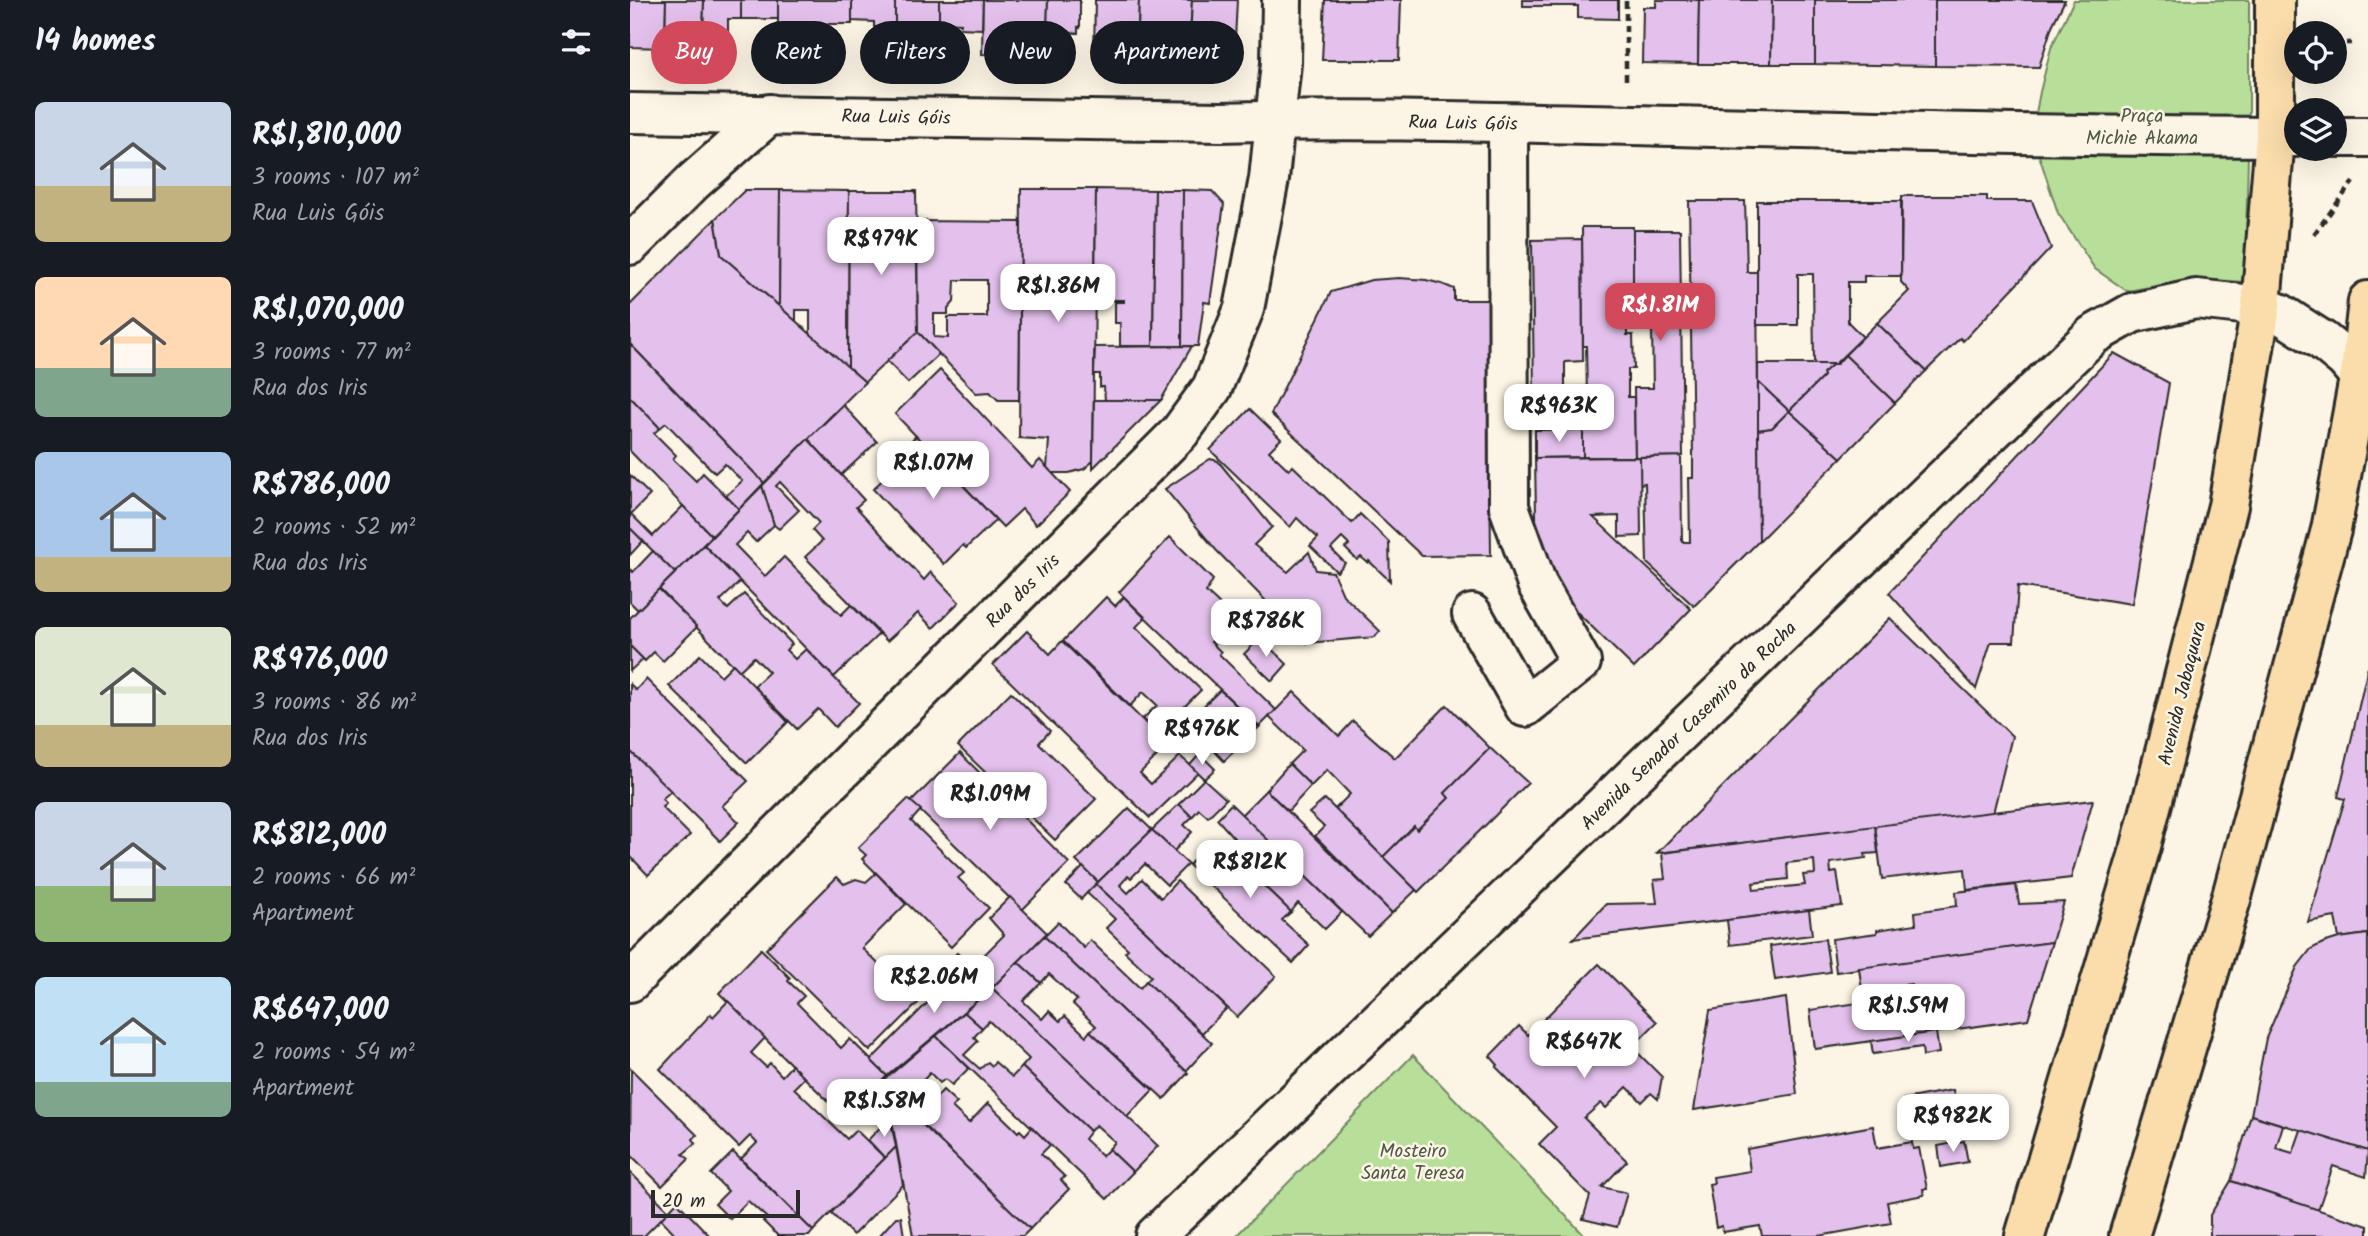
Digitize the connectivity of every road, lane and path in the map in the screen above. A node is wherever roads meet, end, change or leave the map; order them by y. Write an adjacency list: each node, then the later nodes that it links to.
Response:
1 (1282, 0): 10 (street, Rua dos Iris)
2 (1626, 0): 6 (path)
3 (2275, 0): 7 (main road, Avenida Jabaquara)
4 (2347, 43): 5 (path)
5 (2351, 43)
6 (1626, 85)
7 (2284, 112)
8 (630, 113): 9 (street, Rua Luis Góis)
9 (769, 114): 10 (street, Rua Luis Góis); 16 (street)
10 (1275, 120): 11 (street, Rua Luis Góis); 21 (street, Rua dos Iris)
11 (1508, 123): 12 (street, Rua Luis Góis); 20 (street)
12 (2284, 137)
13 (2347, 137): 14 (street)
14 (2368, 137)
15 (2284, 151): 18 (main road, Avenida Jabaquara)
16 (630, 245)
17 (2368, 301): 19 (main road)
18 (2261, 306): 19 (street, Avenida Senador Casemiro da Rocha); 22 (street, Avenida Senador Casemiro da Rocha); 23 (main road, Avenida Jabaquara)
19 (2364, 380): 24 (main road)
20 (1472, 614)
21 (630, 982)
22 (1155, 1236)
23 (2025, 1236)
24 (2129, 1236)

